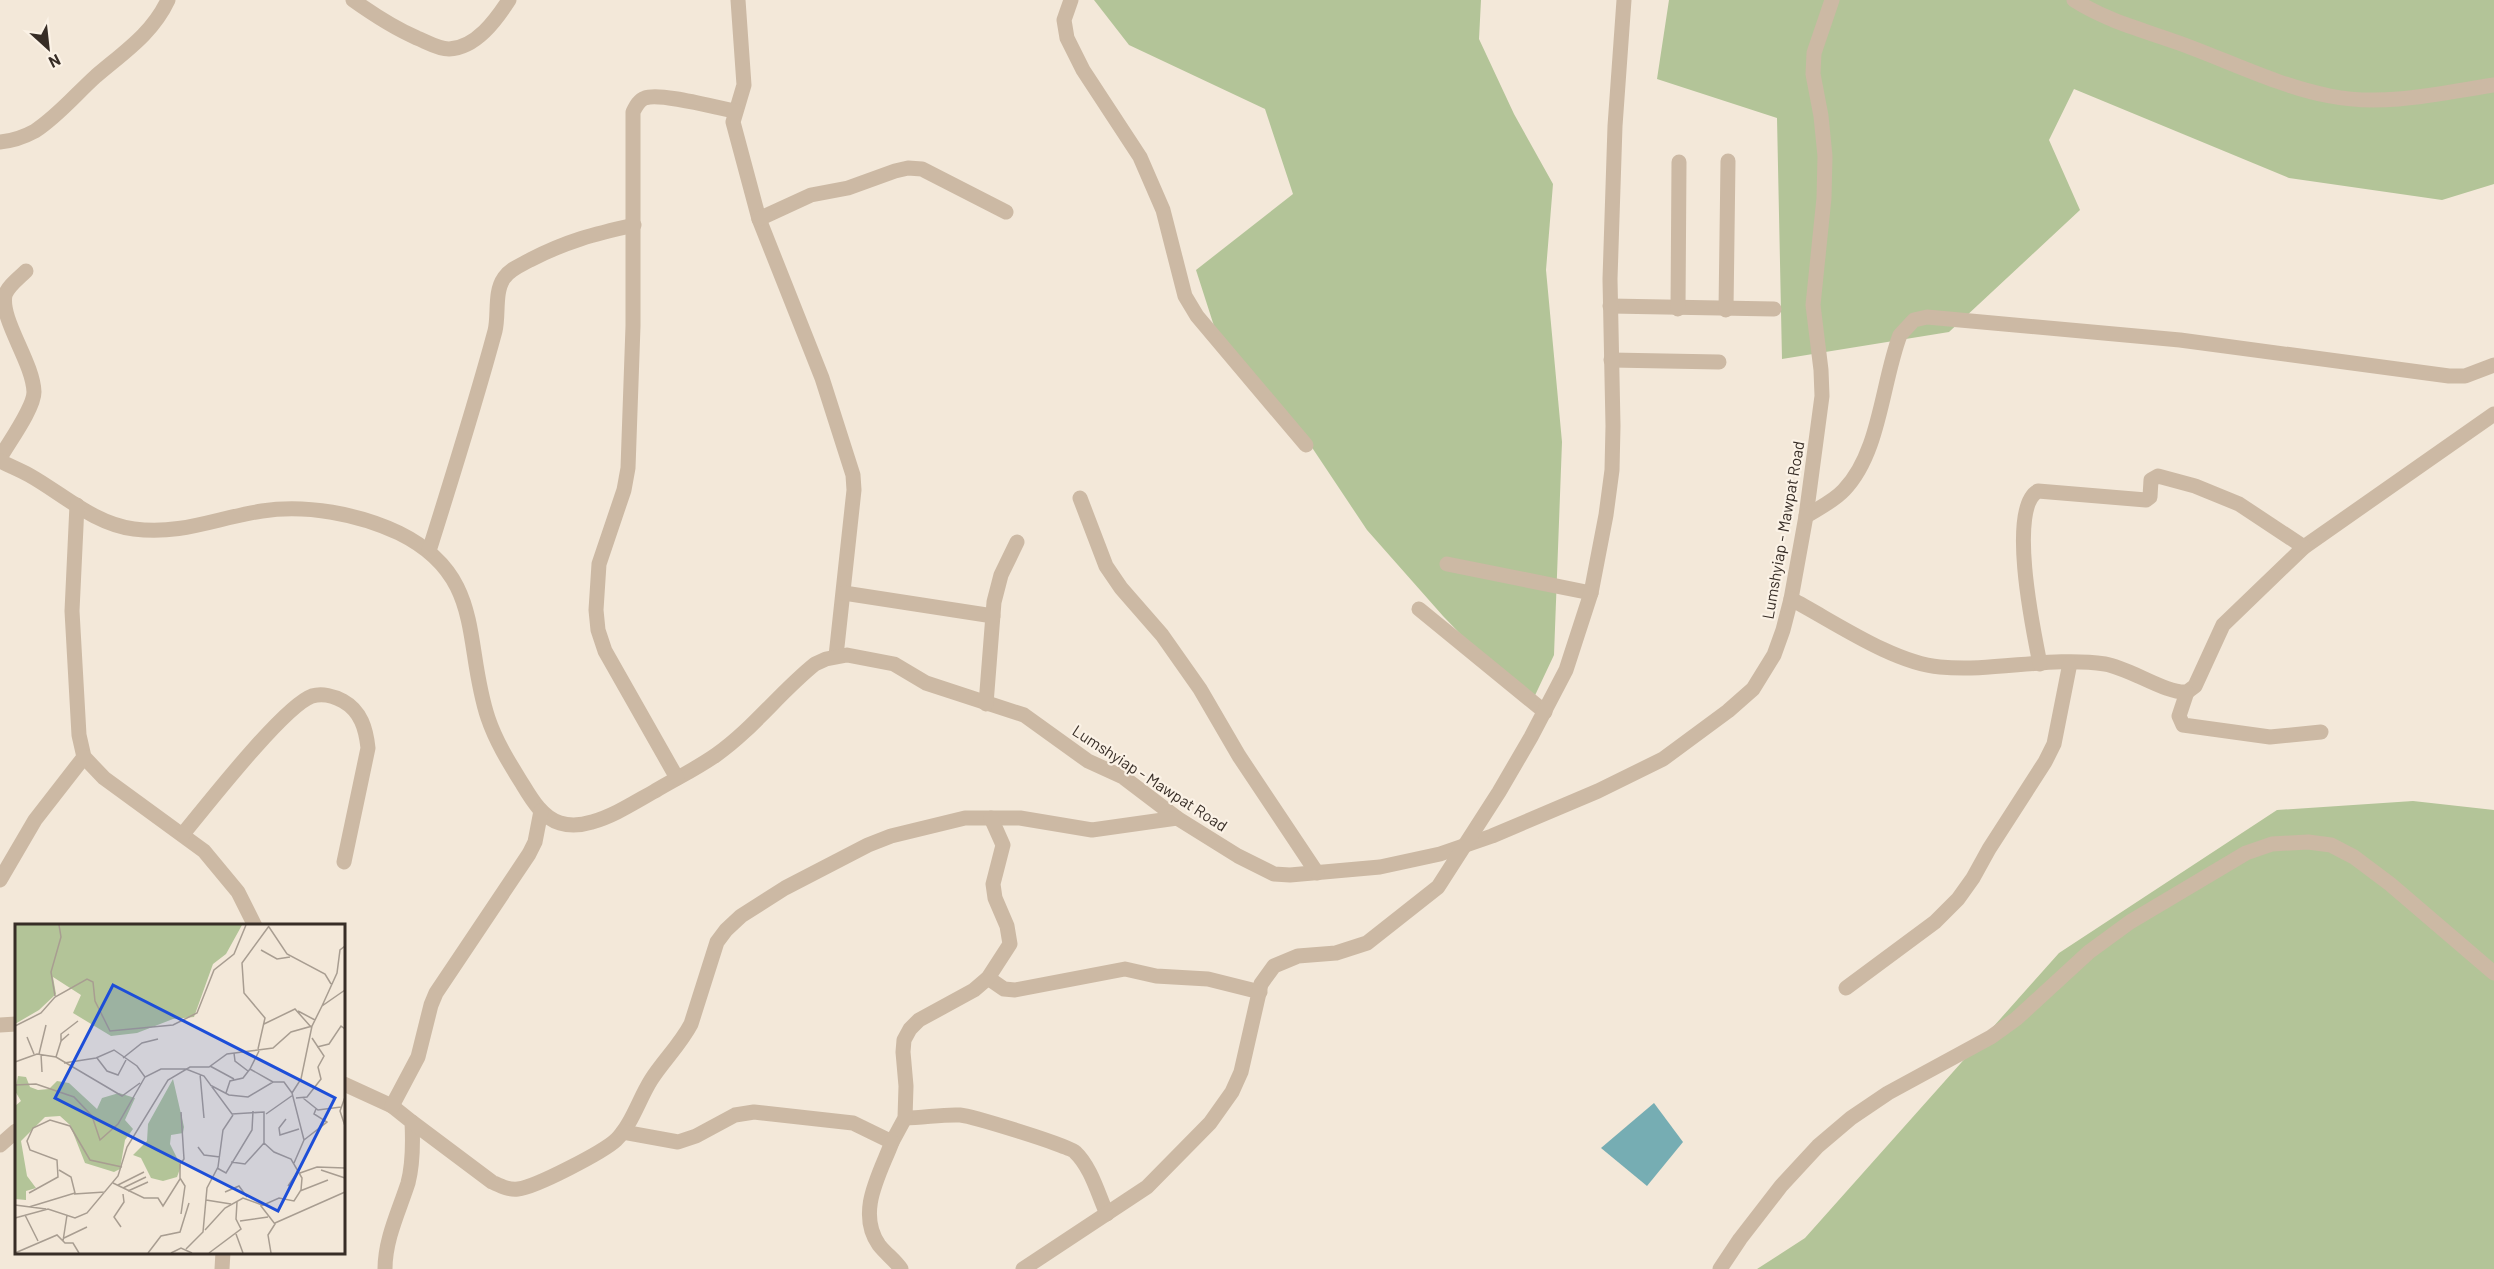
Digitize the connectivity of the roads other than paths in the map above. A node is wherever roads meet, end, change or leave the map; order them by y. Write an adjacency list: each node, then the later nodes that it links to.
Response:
1 (168, 0): 11 (street)
2 (353, 0): 3 (street)
3 (509, 0)
4 (738, 0): 10 (street)
5 (1071, 0): 26 (street)
6 (1624, 0): 18 (street)
7 (1832, 0): 30 (street, Lumshyiap - Mawpat Road)
8 (2074, 0): 9 (street)
9 (2494, 85)
10 (735, 111): 15 (street); 16 (street)
11 (0, 142)
12 (1728, 161): 21 (street)
13 (1679, 162): 19 (street)
14 (1006, 212): 15 (street)
15 (759, 219): 35 (street)
16 (634, 225): 33 (street); 48 (street)
17 (26, 270): 27 (street)
18 (1610, 306): 19 (street); 22 (street)
19 (1678, 309): 21 (street)
20 (1774, 309): 21 (street)
21 (1726, 310)
22 (1611, 360): 23 (street); 36 (street)
23 (1719, 362)
24 (2494, 365): 30 (street)
25 (2494, 414): 32 (street)
26 (1306, 446)
27 (0, 459): 29 (street)
28 (1080, 498): 55 (street)
29 (76, 505): 33 (street); 47 (street)
30 (1806, 516): 37 (street, Lumshyiap - Mawpat Road)
31 (1017, 542): 39 (street)
32 (2304, 547): 42 (street); 43 (street)
33 (429, 551): 49 (street)
34 (1447, 564): 36 (street)
35 (844, 593): 39 (street); 40 (street)
36 (1591, 593): 45 (street)
37 (1791, 599): 42 (street); 53 (street, Lumshyiap - Mawpat Road)
38 (1419, 609): 45 (street)
39 (993, 616): 44 (street)
40 (836, 656): 44 (street, Lumshyiap - Mawpat Road); 48 (street)
41 (2070, 663): 42 (street); 43 (street); 60 (street)
42 (2040, 664)
43 (2187, 692): 46 (street)
44 (986, 704): 51 (street, Lumshyiap - Mawpat Road)
45 (1545, 712): 53 (street)
46 (2321, 732)
47 (84, 757): 52 (street); 56 (street)
48 (677, 778): 49 (street)
49 (541, 811): 65 (street)
50 (991, 818): 51 (street); 59 (street); 69 (street)
51 (1177, 818): 55 (street, Lumshyiap - Mawpat Road)
52 (183, 834): 54 (street); 57 (street)
53 (1462, 847): 55 (street, Lumshyiap - Mawpat Road); 61 (street)
54 (344, 862)
55 (1317, 873)
56 (0, 879)
57 (254, 924)
58 (2494, 973): 78 (street)
59 (988, 978): 61 (street); 66 (street)
60 (1846, 988)
61 (1260, 992): 72 (street)
62 (15, 1024): 63 (street)
63 (0, 1025)
64 (345, 1088): 65 (street)
65 (392, 1106): 67 (street)
66 (905, 1118): 70 (street); 72 (street)
67 (411, 1122): 69 (street); 75 (street)
68 (15, 1132): 71 (street)
69 (623, 1132): 70 (street)
70 (892, 1142): 76 (street)
71 (0, 1145)
72 (1107, 1214): 77 (street)
73 (223, 1254): 74 (street)
74 (222, 1269)
75 (385, 1269)
76 (901, 1269)
77 (1023, 1269)
78 (1720, 1269)

